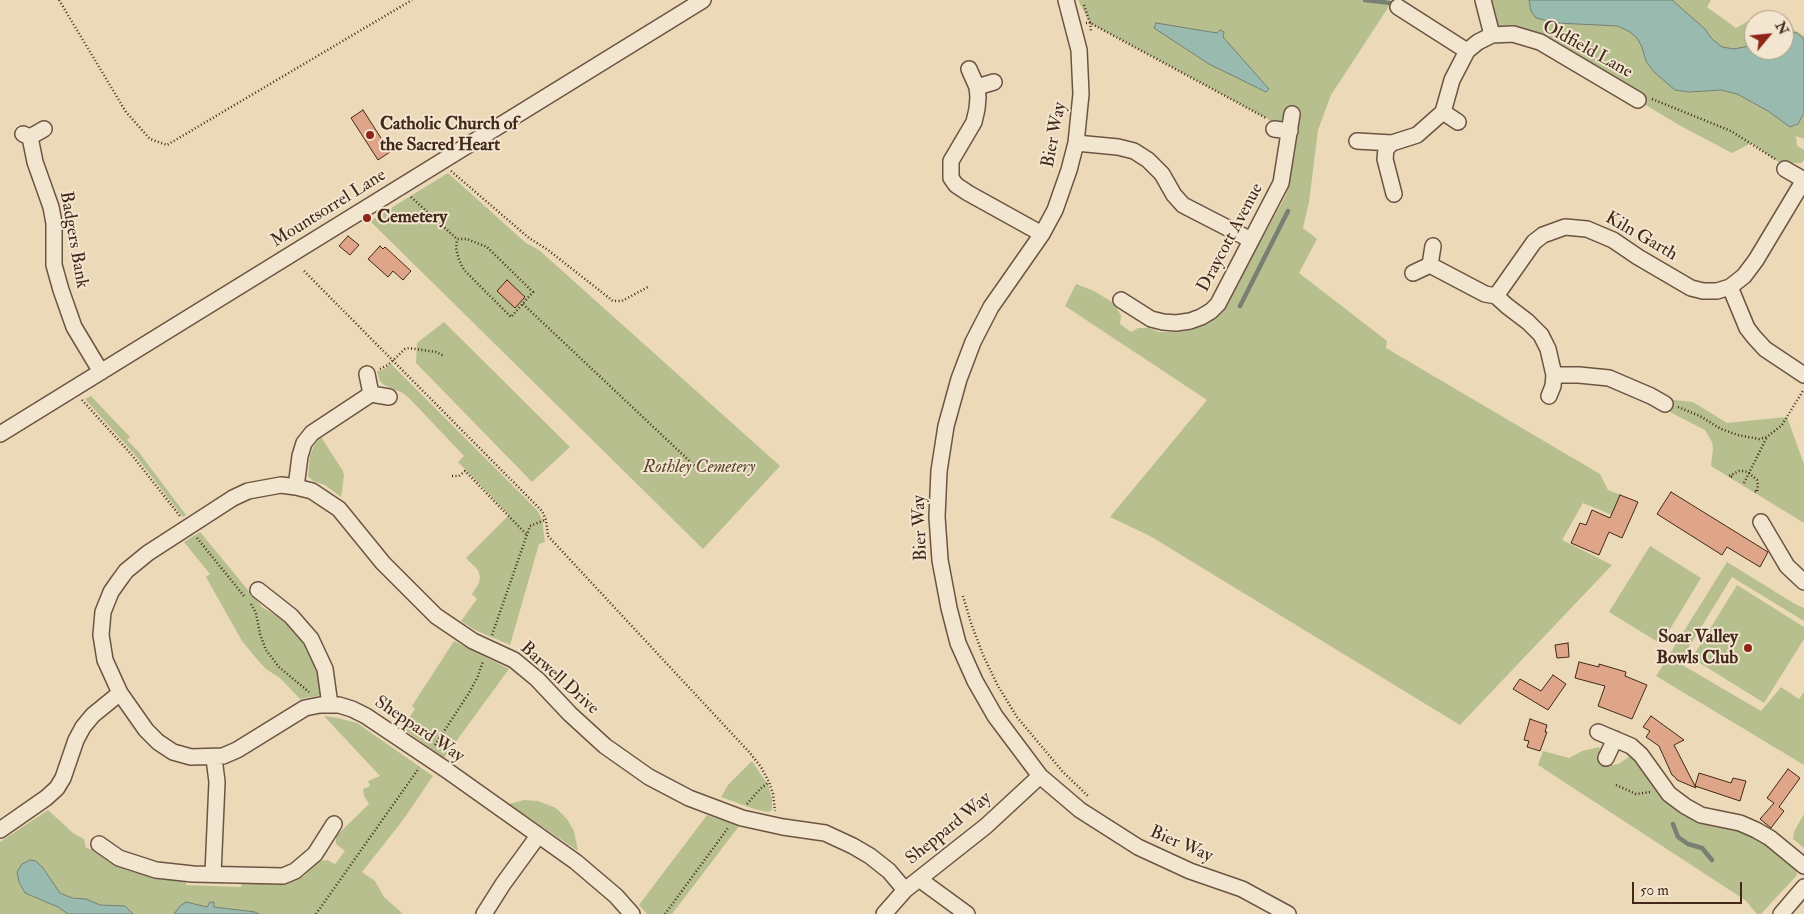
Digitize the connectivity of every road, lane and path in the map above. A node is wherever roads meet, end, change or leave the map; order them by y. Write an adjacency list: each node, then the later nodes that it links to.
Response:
1 (59, 0): 2 (path)
2 (412, 0)
3 (703, 0): 26 (street, Mountsorrel Lane)
4 (1066, 0): 8 (street, Bier Way)
5 (1082, 0): 9 (path)
6 (1483, 0): 10 (street)
7 (1398, 6): 12 (street)
8 (1073, 23): 9 (path); 24 (street, Bier Way)
9 (1090, 23): 11 (path); 21 (path)
10 (1492, 35): 12 (street); 16 (street, Oldfield Lane)
11 (1091, 37)
12 (1467, 51): 17 (street)
13 (969, 69): 15 (street)
14 (994, 82): 15 (street)
15 (977, 87): 31 (street)
16 (1638, 100): 27 (path)
17 (1443, 112): 19 (street); 25 (street)
18 (1292, 114): 22 (street, Draycott Avenue)
19 (1458, 122)
20 (44, 128): 45 (street, Badgers Bank)
21 (1274, 129): 22 (street)
22 (1290, 131): 33 (street, Draycott Avenue)
23 (1356, 141): 25 (street)
24 (1076, 143): 31 (street, Bier Way); 33 (street)
25 (1392, 143): 30 (street)
26 (440, 162): 29 (street, Mountsorrel Lane); 39 (path)
27 (1785, 169): 28 (street)
28 (1804, 180): 38 (street)
29 (402, 186): 32 (path); 45 (street, Mountsorrel Lane)
30 (1394, 194)
31 (1042, 234): 79 (street, Bier Way)
32 (457, 239): 42 (path); 42 (path)
33 (1251, 240): 41 (street, Draycott Avenue)
34 (1433, 246): 35 (street)
35 (1430, 265): 37 (street); 40 (street)
36 (304, 271): 44 (path)
37 (1413, 273)
38 (1730, 287): 40 (street, Kiln Garth); 48 (street)
39 (648, 288)
40 (1496, 296): 47 (street)
41 (1121, 300)
42 (523, 304): 57 (path)
43 (444, 356): 44 (path)
44 (392, 360): 64 (path)
45 (100, 372): 49 (street, Mountsorrel Lane)
46 (367, 374): 51 (street)
47 (1554, 375): 52 (street); 54 (street)
48 (1804, 375)
49 (73, 389): 55 (street, Mountsorrel Lane); 66 (path)
50 (1804, 389): 56 (path)
51 (371, 394): 53 (street); 62 (street)
52 (1549, 396)
53 (389, 397)
54 (1664, 404): 56 (path)
55 (0, 434)
56 (1767, 437): 58 (path)
57 (698, 469)
58 (1749, 473): 60 (path); 61 (path); 63 (path)
59 (452, 476): 67 (path)
60 (1732, 477)
61 (1744, 483)
62 (296, 487): 66 (street, Barwell Drive); 71 (street, Barwell Drive)
63 (1754, 491)
64 (546, 520): 67 (path); 80 (path)
65 (1761, 522): 68 (street)
66 (188, 527): 70 (path); 72 (street)
67 (526, 535): 71 (path)
68 (1804, 582)
69 (961, 589): 83 (path)
70 (251, 597): 73 (path); 73 (street)
71 (488, 647): 76 (path); 84 (street, Barwell Drive)
72 (120, 694): 77 (street); 87 (street)
73 (323, 705): 76 (street, Sheppard Way); 77 (street)
74 (1598, 732): 75 (street)
75 (1615, 739): 78 (street); 81 (street)
76 (426, 757): 88 (street, Sheppard Way); 95 (path)
77 (214, 758): 91 (street)
78 (1606, 758)
79 (1040, 776): 92 (street, Sheppard Way); 101 (street, Bier Way)
80 (769, 782): 84 (path); 86 (path)
81 (1661, 784): 82 (path); 90 (street)
82 (1616, 785)
83 (1088, 796)
84 (737, 816): 86 (street, Barwell Drive); 98 (path)
85 (334, 824): 91 (street)
86 (774, 825): 94 (street, Barwell Drive)
87 (0, 830)
88 (538, 836): 96 (street); 97 (street, Sheppard Way)
89 (99, 844): 91 (street)
90 (1804, 866)
91 (213, 874)
92 (919, 879): 94 (street, Sheppard Way); 100 (street)
93 (1804, 887): 102 (street)
94 (904, 890): 99 (street, Sheppard Way)
95 (316, 914)
96 (484, 914)
97 (632, 914)
98 (665, 914)
99 (884, 914)
100 (967, 914)
101 (1288, 914)
102 (1782, 914)

